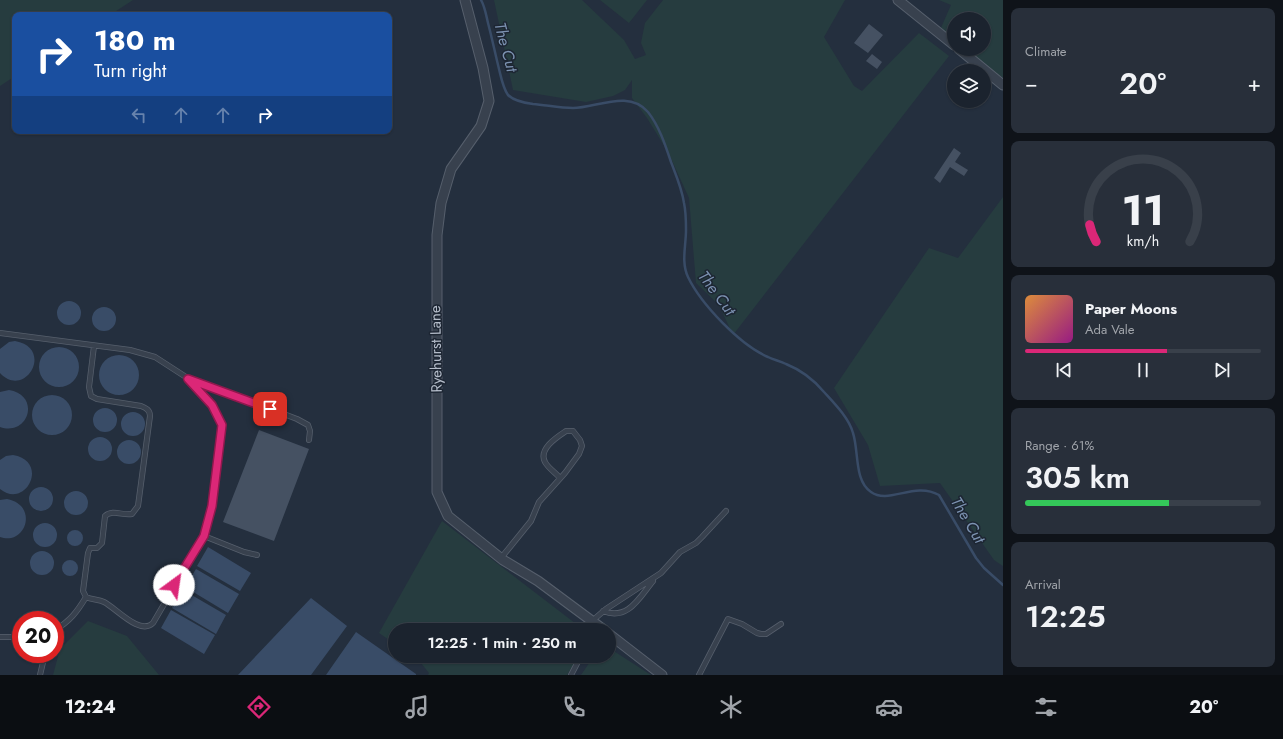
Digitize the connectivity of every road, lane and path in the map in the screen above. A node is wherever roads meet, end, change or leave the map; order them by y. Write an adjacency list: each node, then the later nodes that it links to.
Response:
1 (465, 0): 14 (street, Ryehurst Lane)
2 (898, 0): 3 (street)
3 (947, 39)
4 (968, 56): 5 (street)
5 (1003, 85)
6 (0, 333): 7 (lane)
7 (94, 346): 8 (lane); 16 (lane)
8 (188, 379): 9 (lane); 12 (lane)
9 (309, 440)
10 (560, 478): 10 (lane); 14 (lane)
11 (726, 511): 15 (lane)
12 (204, 536): 13 (lane); 16 (lane)
13 (257, 555)
14 (501, 558): 18 (street, Ryehurst Lane)
15 (657, 576): 17 (lane); 17 (lane)
16 (86, 597): 20 (lane)
17 (603, 612): 18 (lane)
18 (592, 621): 19 (street, Ryehurst Lane)
19 (594, 623)
20 (64, 624)
21 (781, 624): 30 (lane)
22 (0, 636): 23 (lane)
23 (12, 637)
24 (616, 639): 29 (street)
25 (43, 663): 27 (lane)
26 (577, 663): 28 (lane)
27 (40, 675)
28 (571, 675)
29 (662, 675)
30 (699, 675)

